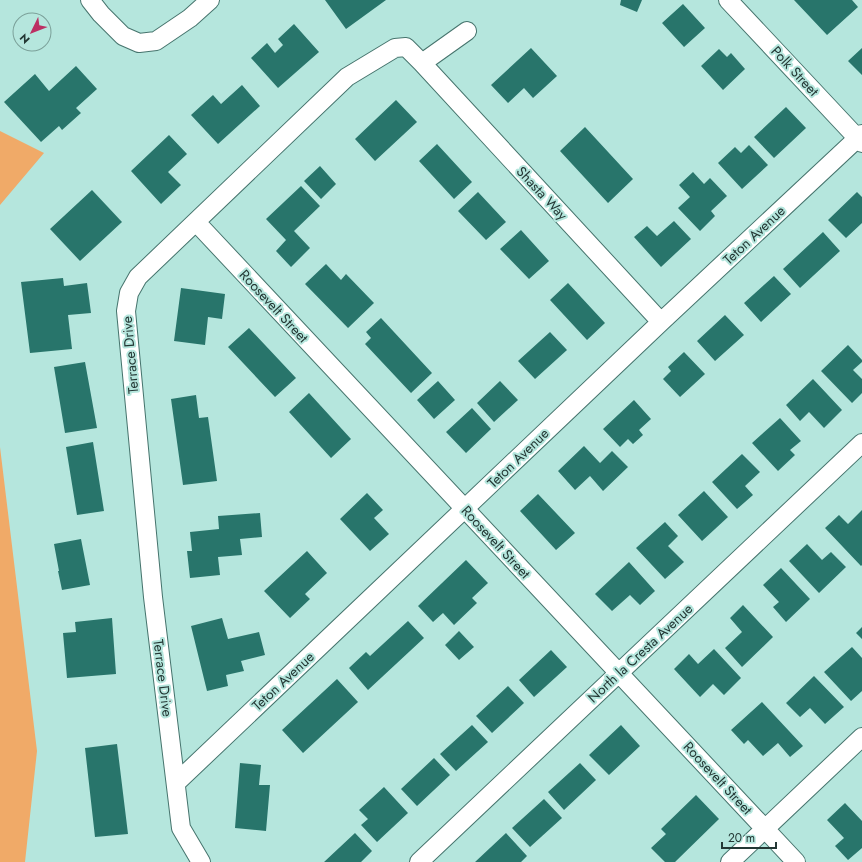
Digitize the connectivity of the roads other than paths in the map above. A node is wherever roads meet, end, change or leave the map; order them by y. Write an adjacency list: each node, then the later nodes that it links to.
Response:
1 (90, 0): 2 (street)
2 (210, 0)
3 (728, 0): 6 (street, Polk Street)
4 (467, 31): 5 (street)
5 (422, 63): 7 (street, Terrace Drive); 8 (street, Shasta Way)
6 (861, 138): 8 (street, Teton Avenue)
7 (196, 222): 10 (street, Roosevelt Street); 13 (street, Terrace Drive)
8 (661, 322): 10 (street, Teton Avenue)
9 (862, 443): 11 (street, North la Cresta Avenue)
10 (465, 509): 11 (street, Roosevelt Street); 13 (street, Teton Avenue)
11 (619, 673): 14 (street, Roosevelt Street); 16 (street, North la Cresta Avenue)
12 (862, 737): 14 (street)
13 (176, 783): 15 (street, Terrace Drive)
14 (765, 829): 17 (street); 18 (street, Roosevelt Street)
15 (201, 862)
16 (419, 862)
17 (730, 862)
18 (796, 862)

